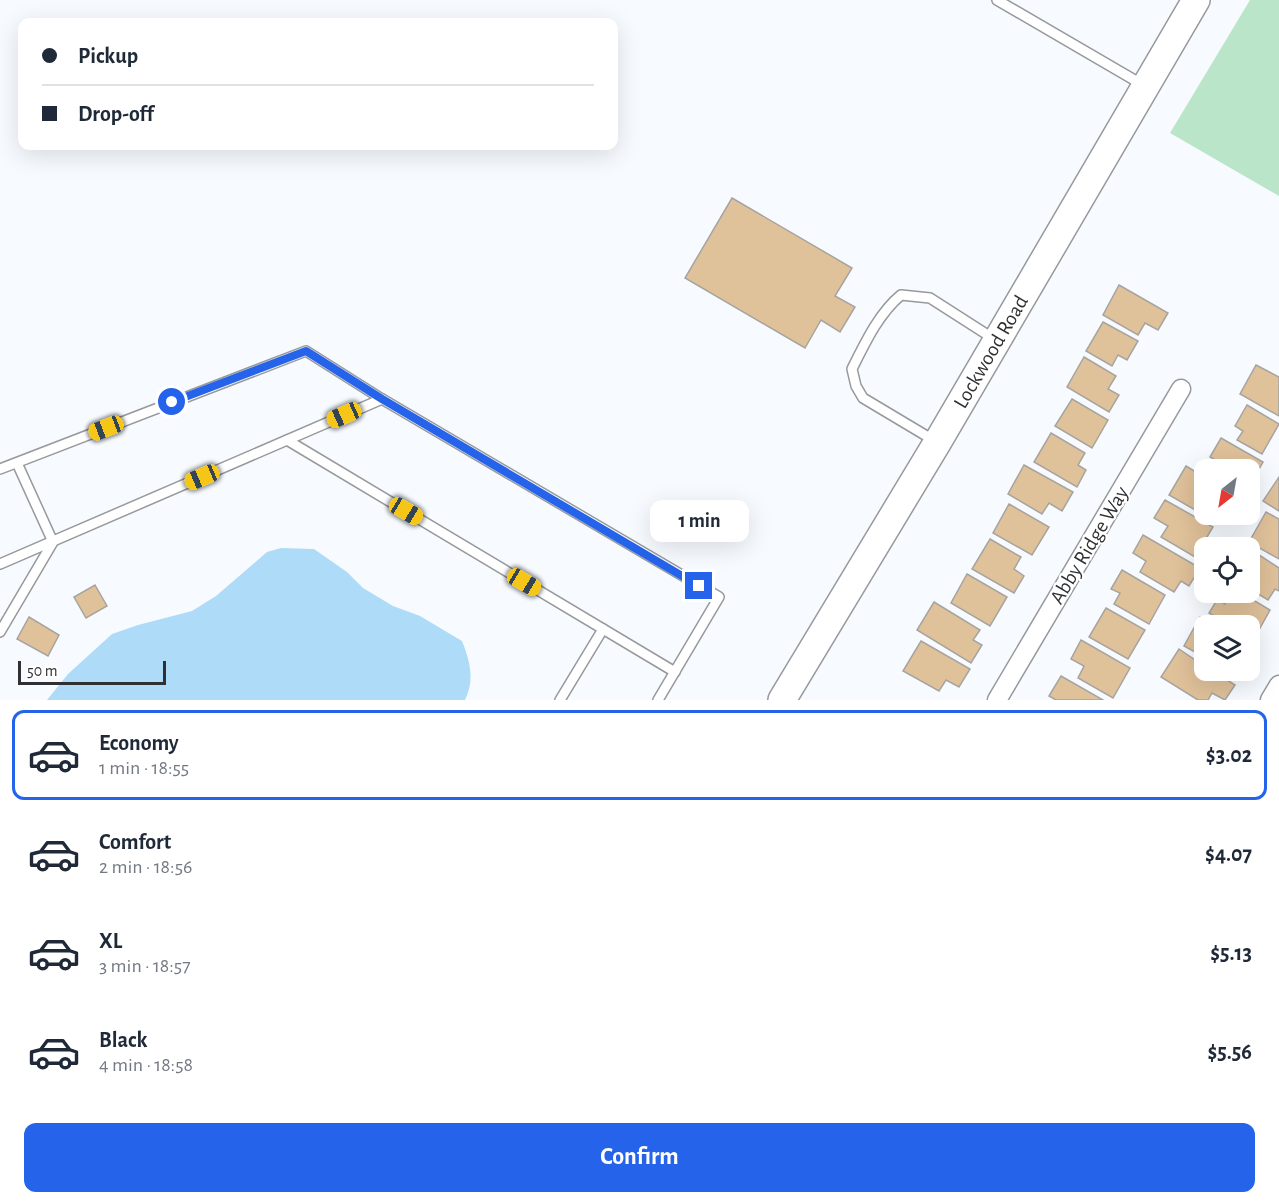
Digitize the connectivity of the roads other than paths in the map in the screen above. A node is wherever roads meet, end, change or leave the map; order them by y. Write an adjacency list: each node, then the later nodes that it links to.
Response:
1 (997, 0): 3 (lane)
2 (1196, 0): 3 (main road, Lockwood Road)
3 (1145, 86): 4 (main road, Lockwood Road)
4 (995, 340): 8 (main road, Lockwood Road); 8 (lane)
5 (1181, 389): 20 (street, Abby Ridge Way)
6 (382, 399): 7 (lane); 9 (lane); 15 (lane)
7 (287, 440): 11 (lane); 13 (lane)
8 (937, 442): 19 (main road, Lockwood Road)
9 (17, 462): 10 (lane); 11 (lane)
10 (0, 469)
11 (53, 542): 12 (lane); 14 (lane)
12 (0, 564)
13 (603, 629): 15 (lane); 17 (lane)
14 (0, 632)
15 (675, 672): 18 (lane)
16 (1279, 685): 21 (street)
17 (560, 700)
18 (658, 700)
19 (782, 700)
20 (997, 700)
21 (1270, 700)

